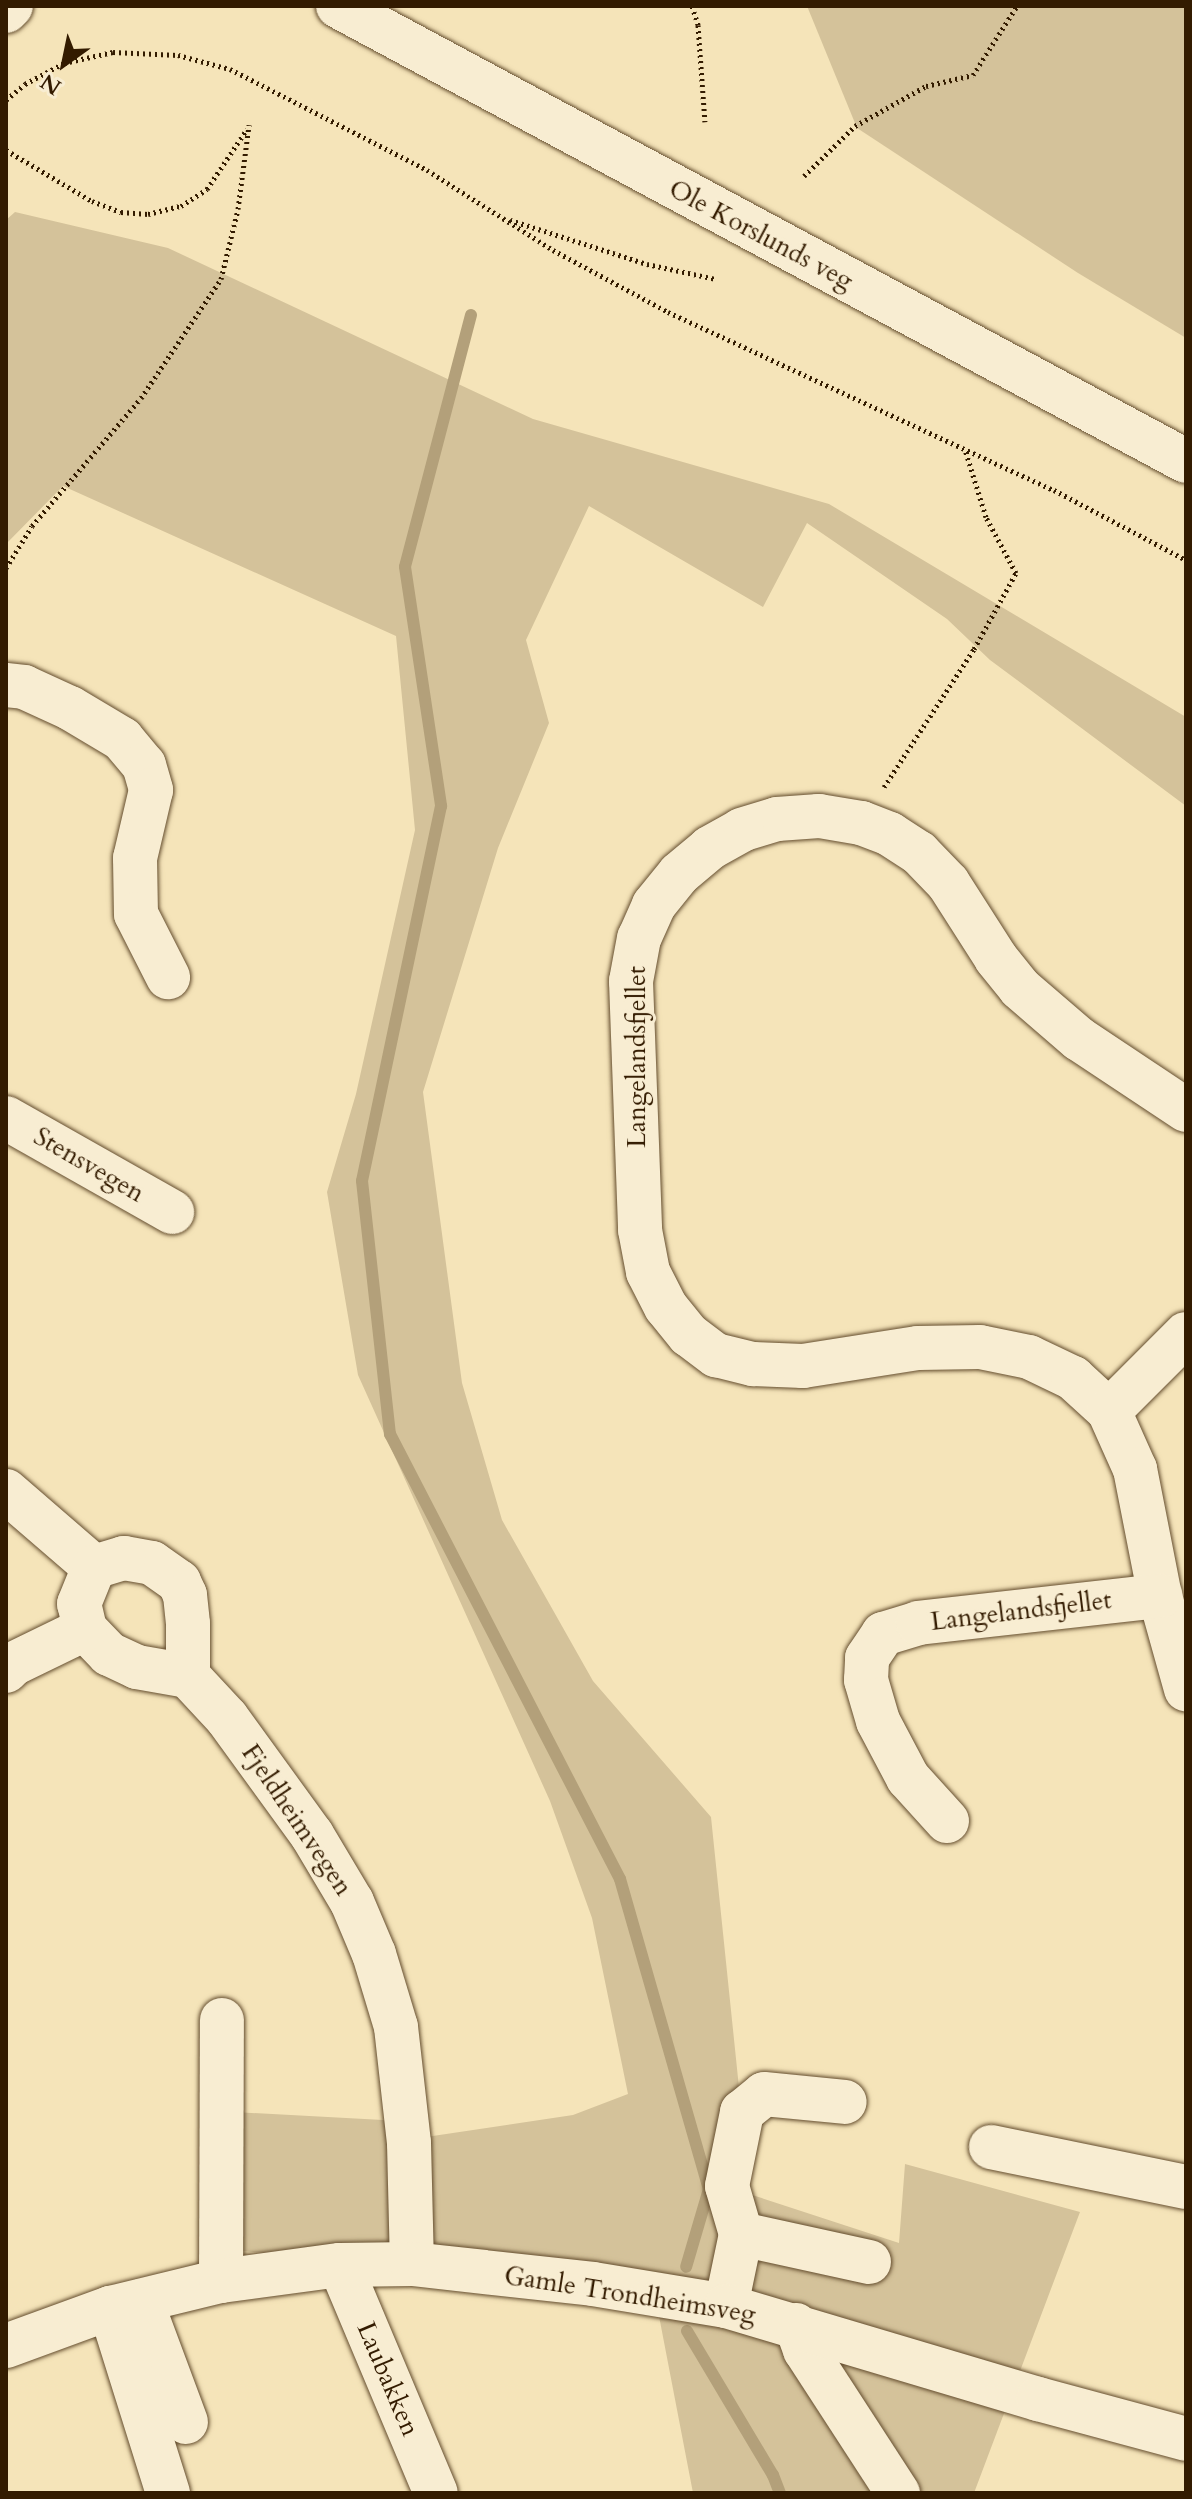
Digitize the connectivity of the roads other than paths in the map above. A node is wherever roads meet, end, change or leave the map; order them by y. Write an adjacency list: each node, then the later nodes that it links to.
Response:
1 (11, 6): 3 (street)
2 (338, 6): 4 (street, Ole Korslunds veg)
3 (6, 11)
4 (1186, 461)
5 (6, 685): 6 (street)
6 (168, 977)
7 (1186, 1110): 11 (street, Langelandsfjellet)
8 (6, 1118): 9 (street, Stensvegen)
9 (172, 1212)
10 (1186, 1334): 11 (street)
11 (1109, 1411): 14 (street, Langelandsfjellet)
12 (6, 1491): 13 (street)
13 (94, 1567): 15 (street); 17 (street)
14 (1160, 1596): 18 (street, Langelandsfjellet); 19 (street, Langelandsfjellet)
15 (85, 1629): 16 (street); 17 (street)
16 (6, 1671)
17 (188, 1676): 26 (street, Fjeldheimvegen)
18 (1186, 1689)
19 (947, 1821)
20 (222, 2020): 28 (street)
21 (845, 2102): 24 (street)
22 (991, 2147): 23 (street)
23 (1186, 2187)
24 (741, 2234): 25 (street); 30 (street)
25 (869, 2262)
26 (412, 2264): 27 (street, Gamle Trondheimsveg); 30 (street, Gamle Trondheimsveg)
27 (340, 2265): 28 (street, Gamle Trondheimsveg); 36 (street, Laubakken)
28 (221, 2281): 29 (street, Gamle Trondheimsveg)
29 (125, 2305): 32 (street, Gamle Trondheimsveg); 33 (street); 35 (street)
30 (726, 2306): 31 (street, Gamle Trondheimsveg)
31 (796, 2325): 34 (street, Gamle Trondheimsveg); 37 (street)
32 (6, 2346)
33 (186, 2422)
34 (1186, 2439)
35 (168, 2493)
36 (436, 2493)
37 (898, 2493)

